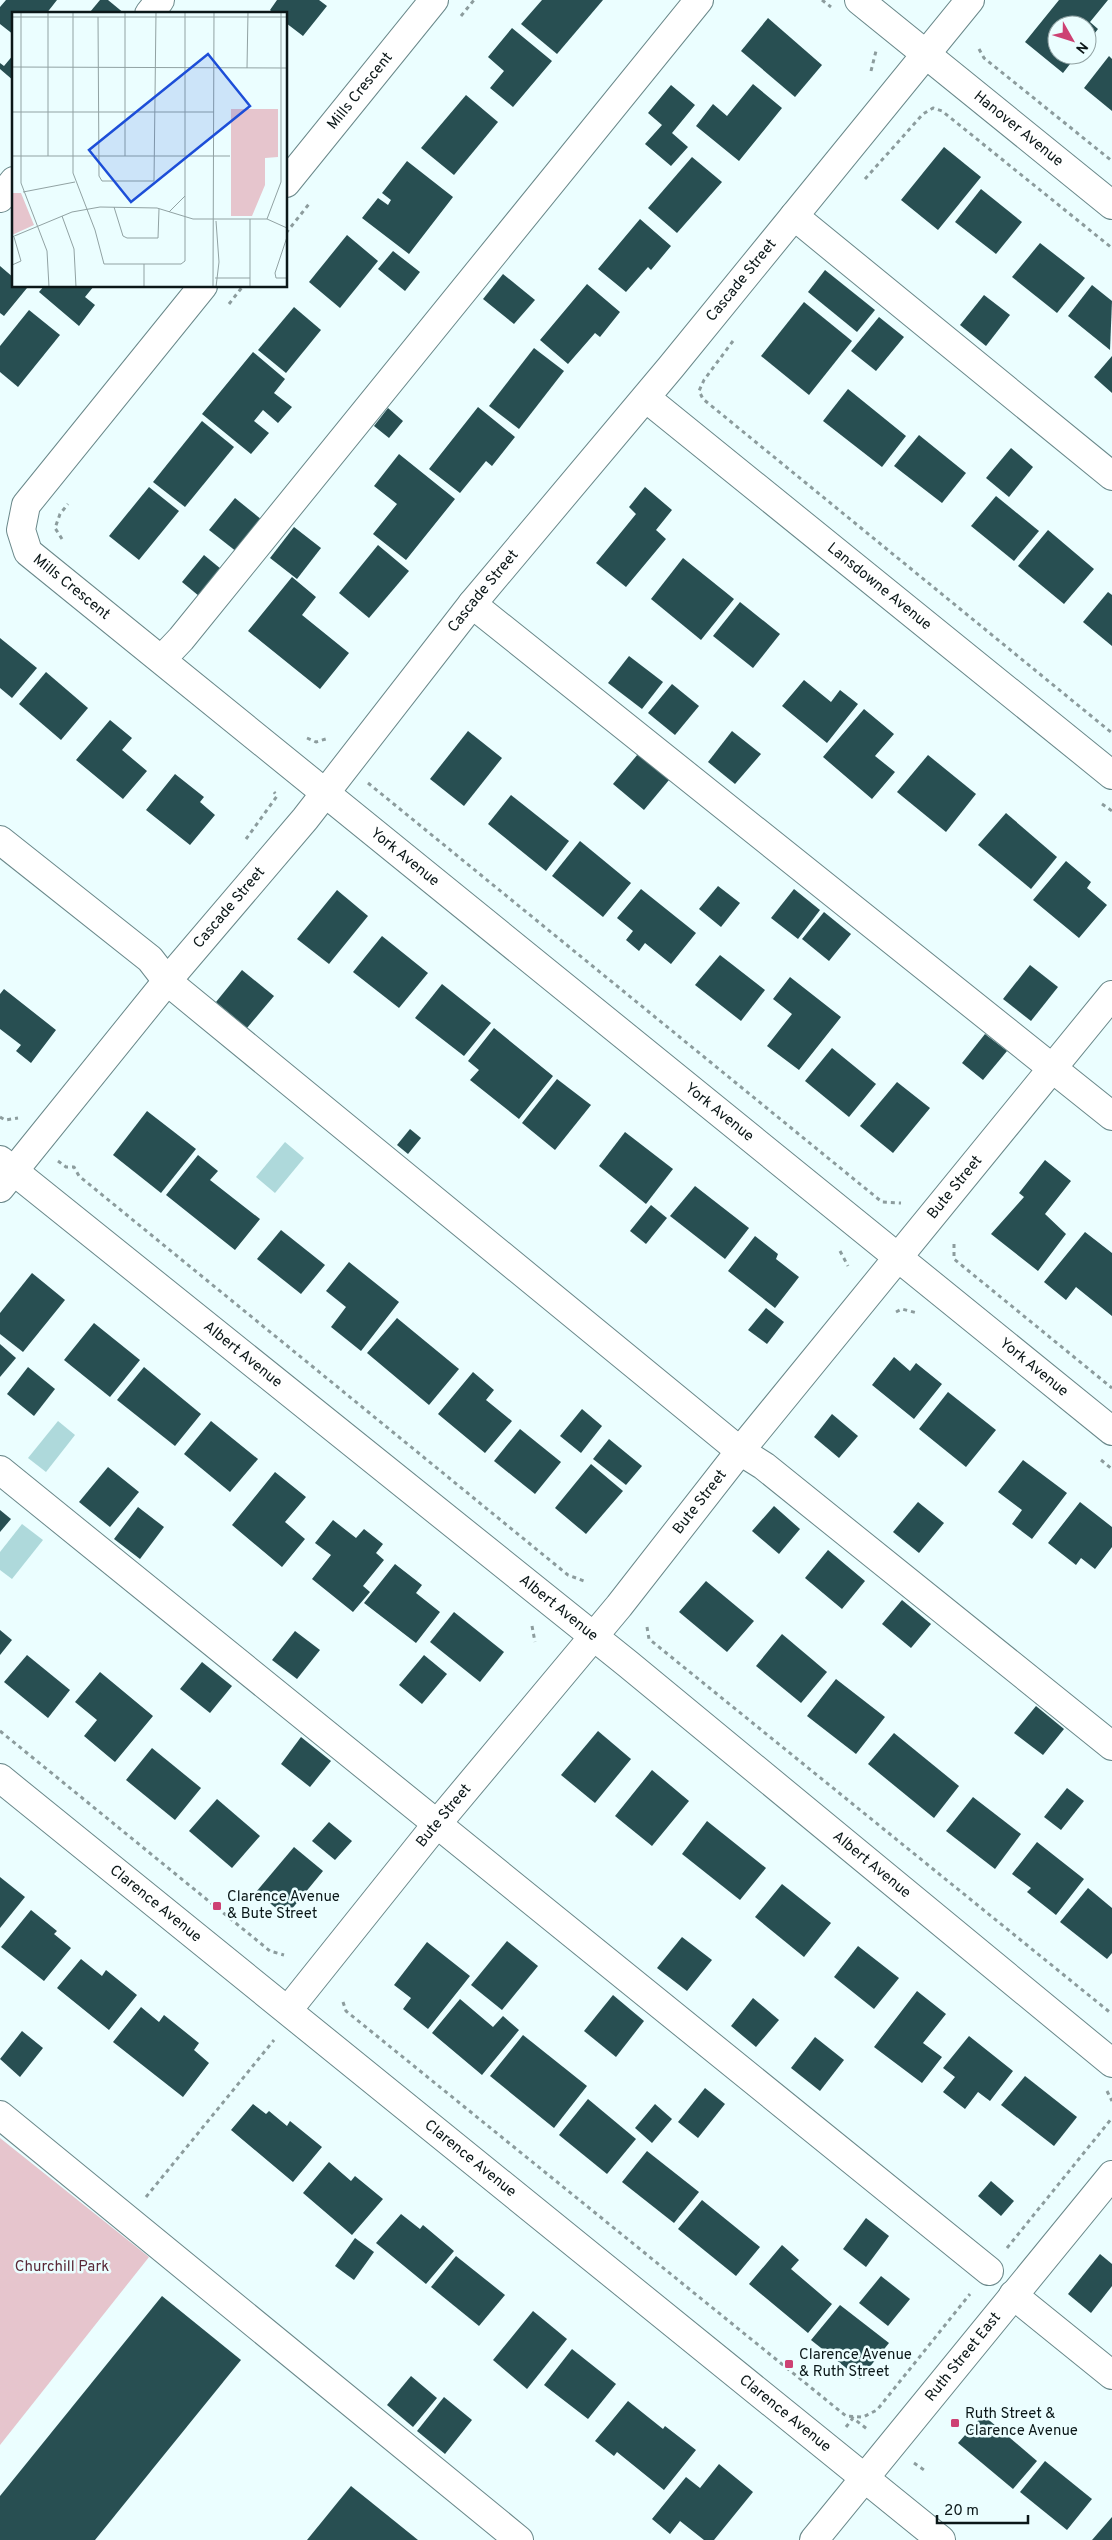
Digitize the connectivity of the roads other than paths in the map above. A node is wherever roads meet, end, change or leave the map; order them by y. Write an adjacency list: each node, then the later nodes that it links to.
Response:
1 (160, 0): 6 (street)
2 (434, 0): 8 (street, Mills Crescent)
3 (699, 0): 17 (street)
4 (970, 0): 7 (street, Cascade Street)
5 (848, 6): 7 (street)
6 (151, 12)
7 (925, 53): 11 (street, Hanover Avenue); 12 (street, Cascade Street)
8 (288, 181)
9 (12, 183): 10 (street)
10 (0, 198)
11 (1112, 205)
12 (794, 216): 14 (street, Cascade Street); 15 (street)
13 (201, 288): 17 (street, Mills Crescent)
14 (646, 398): 16 (street, Cascade Street); 18 (street, Lansdowne Avenue)
15 (1112, 476)
16 (472, 604): 19 (street, Cascade Street); 23 (street)
17 (162, 659): 19 (street, Mills Crescent)
18 (1112, 775)
19 (326, 792): 21 (street, Cascade Street); 26 (street, York Avenue)
20 (0, 840): 21 (street)
21 (167, 981): 25 (street, Cascade Street); 28 (street)
22 (1112, 995): 23 (street, Bute Street)
23 (1053, 1069): 24 (street); 26 (street, Bute Street)
24 (1112, 1116)
25 (4, 1173): 30 (street, Albert Avenue)
26 (899, 1256): 27 (street, York Avenue); 28 (street, Bute Street)
27 (1112, 1431)
28 (740, 1450): 30 (street, Bute Street); 31 (street)
29 (0, 1470): 33 (street)
30 (594, 1636): 33 (street, Bute Street); 35 (street, Albert Avenue)
31 (1112, 1746)
32 (0, 1778): 34 (street, Clarence Avenue)
33 (436, 1825): 34 (street, Bute Street); 38 (street)
34 (288, 2010): 41 (street, Clarence Avenue)
35 (1112, 2063)
36 (0, 2115): 42 (street)
37 (1112, 2175): 39 (street, Ruth Street East)
38 (989, 2271)
39 (1013, 2296): 40 (street); 41 (street, Ruth Street East)
40 (1112, 2375)
41 (865, 2478): 43 (street, Ruth Street East); 44 (street, Clarence Avenue)
42 (519, 2540)
43 (814, 2540)
44 (941, 2540)

